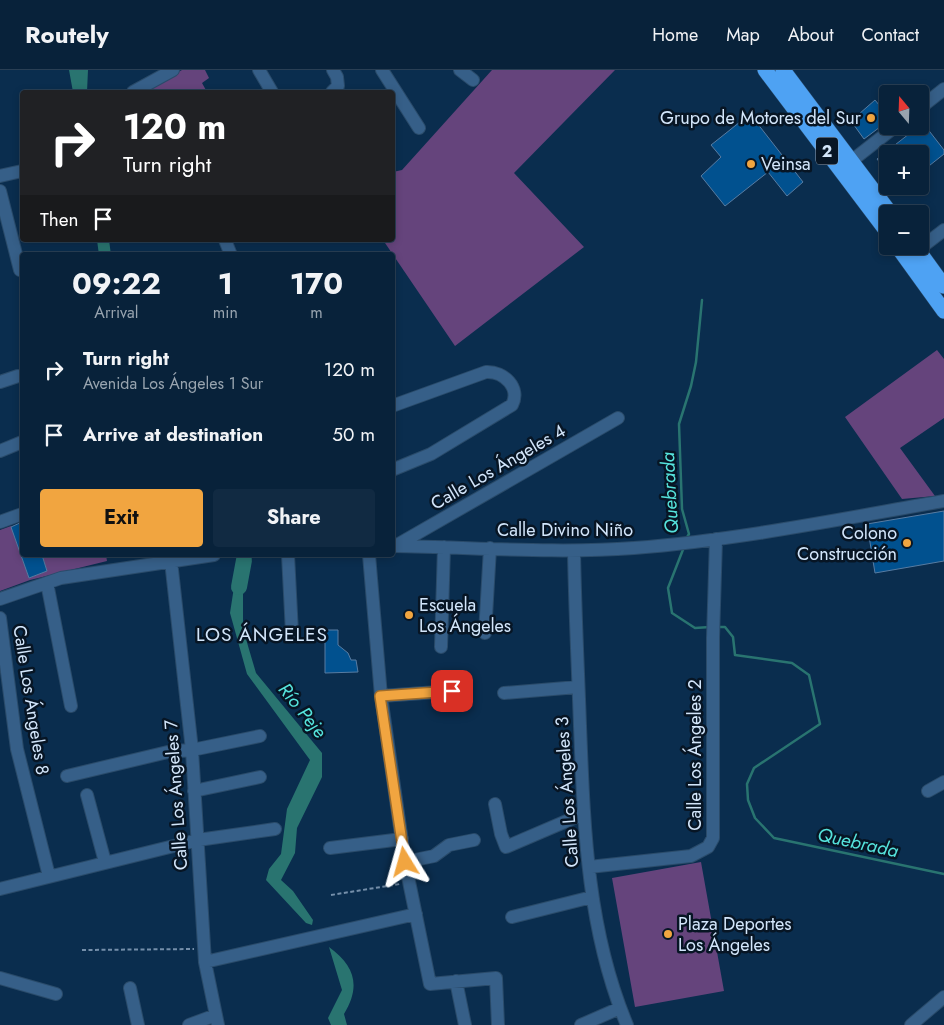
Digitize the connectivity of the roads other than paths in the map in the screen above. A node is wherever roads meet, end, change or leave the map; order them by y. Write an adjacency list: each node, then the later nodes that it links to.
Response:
1 (173, 70): 10 (street)
2 (259, 70): 11 (street)
3 (333, 70): 12 (street)
4 (382, 70): 13 (street)
5 (460, 70): 8 (street)
6 (765, 70): 18 (highway, 2)
7 (785, 70): 18 (highway, 2)
8 (473, 80)
9 (944, 89): 15 (street)
10 (137, 90)
11 (271, 90)
12 (334, 90)
13 (395, 90)
14 (395, 90): 16 (street)
15 (929, 101)
16 (419, 128)
17 (884, 135): 18 (street)
18 (846, 165): 22 (highway, 2); 23 (highway, 2)
19 (20, 171): 20 (street)
20 (0, 176)
21 (0, 191): 25 (street)
22 (883, 205)
23 (879, 218)
24 (944, 230): 26 (street)
25 (17, 234): 29 (street)
26 (929, 241)
27 (915, 255): 31 (highway)
28 (916, 255): 30 (highway)
29 (20, 270)
30 (944, 286)
31 (944, 311)
32 (18, 376): 33 (street)
33 (0, 382)
34 (395, 405): 38 (street)
35 (618, 418): 43 (street, Calle Los Ángeles 4)
36 (20, 443): 37 (street)
37 (0, 450)
38 (395, 469)
39 (944, 502): 42 (street, Calle Divino Niño)
40 (20, 515): 41 (street)
41 (0, 522)
42 (716, 539): 47 (street, Calle Divino Niño); 82 (street, Calle Los Ángeles 2)
43 (395, 545)
44 (395, 546): 45 (street, Calle Divino Niño)
45 (444, 547): 46 (street, Calle Divino Niño); 59 (street)
46 (490, 548): 47 (street, Calle Divino Niño); 58 (street)
47 (574, 551): 60 (street, Calle Los Ángeles 3)
48 (125, 557): 53 (street)
49 (200, 557): 52 (street)
50 (288, 557): 57 (street)
51 (369, 557): 63 (street)
52 (171, 561): 53 (street); 66 (street, Calle Los Ángeles 7)
53 (128, 568): 54 (street)
54 (47, 583): 55 (street); 64 (street)
55 (0, 599)
56 (0, 618): 83 (street, Calle Los Ángeles 8)
57 (292, 632)
58 (485, 633)
59 (441, 647)
60 (578, 687): 62 (street); 74 (street, Calle Los Ángeles 3)
61 (452, 691): 63 (street)
62 (504, 693)
63 (380, 696): 76 (street)
64 (71, 706)
65 (260, 736): 66 (street)
66 (192, 750): 67 (street); 70 (street, Calle Los Ángeles 7)
67 (68, 776)
68 (260, 777): 70 (street)
69 (944, 782): 71 (street)
70 (194, 791): 77 (street, Calle Los Ángeles 7)
71 (928, 791)
72 (87, 795): 80 (street)
73 (496, 804): 74 (street)
74 (583, 814): 82 (street, Calle Los Ángeles 3)
75 (275, 828): 77 (street)
76 (402, 839): 79 (street); 81 (street)
77 (198, 840): 80 (street); 88 (street, Calle Los Ángeles 7)
78 (474, 840): 81 (street)
79 (330, 848)
80 (105, 862): 83 (street)
81 (405, 862): 86 (street)
82 (589, 867): 85 (street, Calle Los Ángeles 3)
83 (49, 876): 84 (street)
84 (0, 889)
85 (592, 897): 87 (street); 94 (street, Calle Los Ángeles 3)
86 (416, 914): 88 (street); 90 (street)
87 (512, 917)
88 (204, 955): 95 (street, Calle Los Ángeles 7)
89 (0, 978): 92 (street)
90 (456, 981): 98 (street); 99 (street)
91 (130, 988): 96 (street)
92 (56, 994)
93 (944, 997): 102 (street)
94 (620, 1008): 100 (street); 101 (street, Calle Los Ángeles 3)
95 (217, 1020): 97 (street)
96 (138, 1025)
97 (189, 1025)
98 (465, 1025)
99 (498, 1025)
100 (581, 1025)
101 (627, 1025)
102 (912, 1025)

